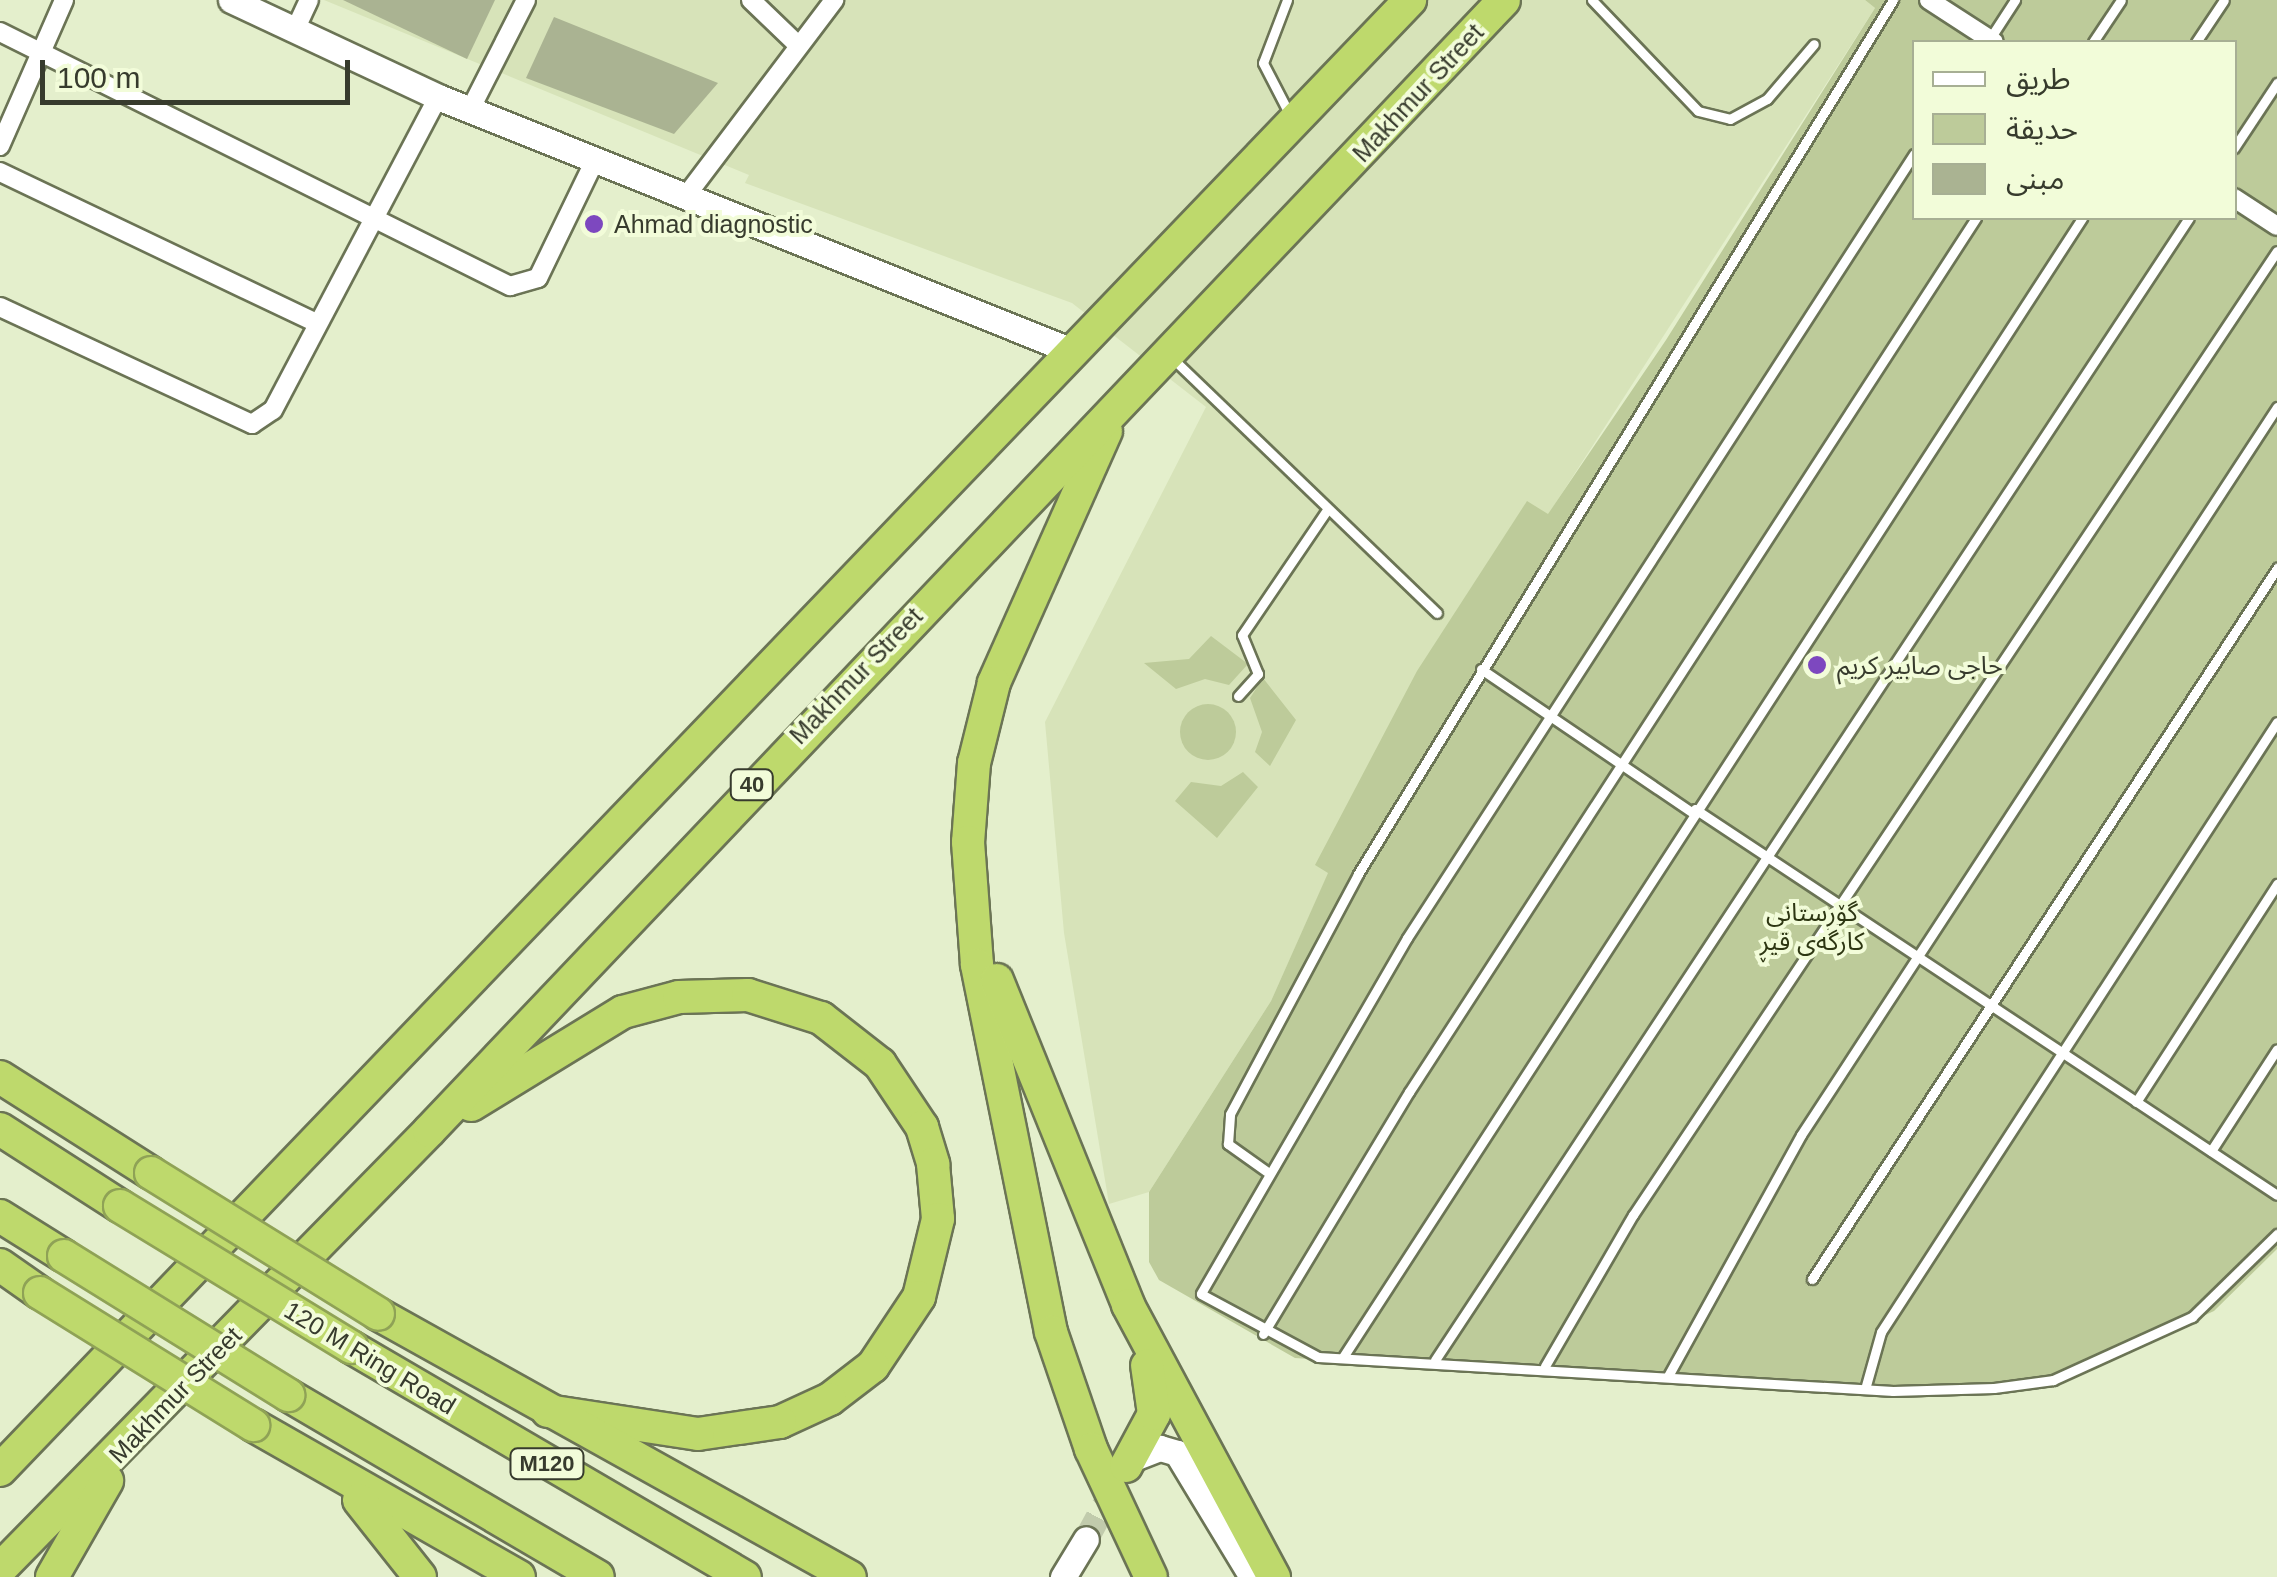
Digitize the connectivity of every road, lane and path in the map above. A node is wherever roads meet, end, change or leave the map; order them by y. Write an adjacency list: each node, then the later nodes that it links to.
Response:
1 (64, 0): 24 (street)
2 (231, 0): 16 (street)
3 (310, 0): 16 (street)
4 (526, 0): 27 (street)
5 (751, 0): 23 (street)
6 (834, 0): 23 (street)
7 (1286, 0): 28 (lane)
8 (1410, 0): 28 (highway)
9 (1504, 0): 45 (highway, Makhmur Street / 40)
10 (1592, 0): 22 (lane)
11 (1893, 0): 51 (lane)
12 (1929, 0): 18 (street)
13 (2016, 0): 19 (lane)
14 (2121, 0): 20 (lane)
15 (2224, 0): 21 (lane)
16 (295, 30): 26 (street)
17 (0, 32): 24 (street)
18 (1989, 40)
19 (1991, 40)
20 (2094, 40)
21 (2197, 40)
22 (1814, 44)
23 (799, 46): 34 (street)
24 (41, 52): 30 (street); 36 (street)
25 (2277, 83): 29 (lane)
26 (438, 97): 27 (street); 36 (street)
27 (470, 110): 32 (street)
28 (1295, 120): 44 (highway)
29 (2237, 143)
30 (0, 146)
31 (1912, 157): 53 (lane)
32 (595, 160): 34 (street); 36 (street)
33 (0, 172): 43 (street)
34 (686, 196): 44 (street)
35 (2237, 200): 40 (street)
36 (372, 212): 43 (street)
37 (1975, 220): 55 (lane)
38 (2081, 220): 56 (lane)
39 (2188, 220): 57 (lane)
40 (2277, 226)
41 (2277, 251): 60 (lane)
42 (0, 307): 43 (street)
43 (315, 322)
44 (1072, 352): 84 (highway)
45 (1169, 355): 46 (highway, Makhmur Street / 40); 48 (lane)
46 (1117, 406): 58 (highway); 68 (highway, Makhmur Street / 40)
47 (2277, 407): 61 (lane)
48 (1328, 510): 50 (lane); 52 (lane)
49 (2277, 568): 62 (lane)
50 (1437, 612)
51 (1481, 669): 53 (lane); 70 (lane)
52 (1238, 696)
53 (1547, 714): 55 (lane); 70 (lane)
54 (2277, 722): 64 (lane)
55 (1620, 763): 56 (lane); 77 (lane)
56 (1694, 811): 57 (lane); 78 (lane)
57 (1770, 858): 60 (lane); 79 (lane)
58 (970, 874): 76 (highway); 99 (highway)
59 (2277, 884): 66 (lane)
60 (1842, 906): 61 (lane); 80 (lane)
61 (1917, 956): 62 (lane); 81 (lane)
62 (1990, 1005): 64 (lane); 75 (lane)
63 (2277, 1049): 69 (lane)
64 (2063, 1053): 66 (lane); 82 (lane)
65 (0, 1077): 83 (highway, bridge)
66 (2136, 1102): 69 (lane)
67 (0, 1129): 96 (highway, 120 M Ring Road / M120, bridge)
68 (429, 1132): 83 (highway); 85 (highway, Makhmur Street / 40)
69 (2211, 1152): 71 (lane)
70 (1266, 1171): 77 (lane)
71 (2277, 1196)
72 (0, 1216): 95 (highway, bridge)
73 (2277, 1234): 82 (lane)
74 (0, 1265): 89 (highway, bridge)
75 (1812, 1278)
76 (1128, 1306): 87 (highway); 101 (highway)
77 (1264, 1334): 78 (lane)
78 (1342, 1357): 79 (lane)
79 (1435, 1360): 80 (lane)
80 (1544, 1366): 81 (lane)
81 (1668, 1376): 82 (lane)
82 (1865, 1389)
83 (548, 1411): 97 (highway)
84 (40, 1428): 86 (highway); 88 (highway)
85 (129, 1444): 91 (highway, Makhmur Street / 40); 92 (highway)
86 (0, 1454)
87 (1128, 1463): 100 (street)
88 (0, 1470)
89 (338, 1480): 93 (highway); 94 (highway)
90 (1086, 1539): 98 (street)
91 (0, 1569)
92 (52, 1577)
93 (420, 1577)
94 (519, 1577)
95 (598, 1577)
96 (745, 1577)
97 (850, 1577)
98 (1063, 1577)
99 (1151, 1577)
100 (1252, 1577)
101 (1274, 1577)

